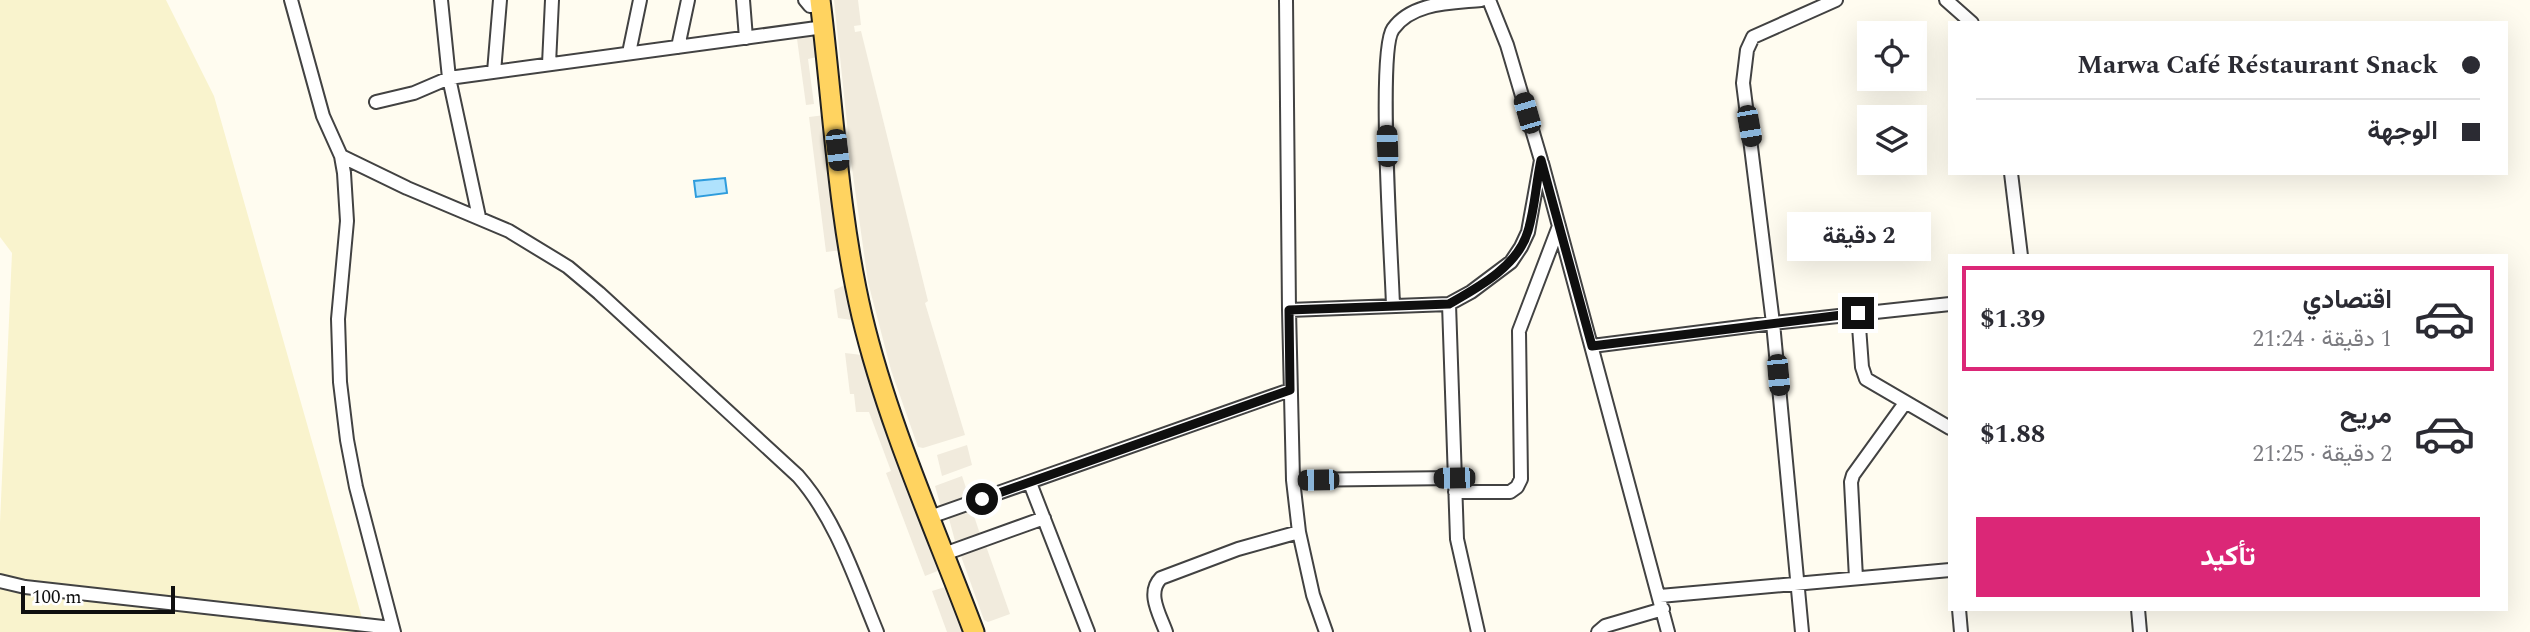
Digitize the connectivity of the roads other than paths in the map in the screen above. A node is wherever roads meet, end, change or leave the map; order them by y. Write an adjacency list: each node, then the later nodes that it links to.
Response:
1 (291, 0): 23 (street)
2 (442, 0): 21 (street)
3 (500, 0): 20 (street)
4 (552, 0): 19 (street)
5 (640, 0): 18 (street)
6 (688, 0): 17 (street)
7 (743, 0): 16 (street)
8 (1286, 0): 32 (street)
9 (1481, 0): 31 (street)
10 (1489, 0): 24 (street)
11 (1836, 0): 34 (street)
12 (1946, 0): 14 (street)
13 (815, 1): 15 (main road)
14 (1970, 21)
15 (824, 27): 16 (street); 43 (main road)
16 (746, 38): 17 (street)
17 (678, 47): 18 (street)
18 (629, 53): 19 (street)
19 (549, 64): 20 (street)
20 (494, 72): 21 (street)
21 (449, 78): 22 (street); 26 (street)
22 (376, 102)
23 (341, 156): 26 (street); 54 (street)
24 (1541, 160): 27 (street); 29 (street)
25 (2011, 175): 28 (street)
26 (479, 217): 55 (street)
27 (1559, 226): 35 (street); 42 (street)
28 (2021, 254)
29 (1449, 304): 31 (street); 39 (street)
30 (1948, 304): 33 (street)
31 (1393, 306): 32 (street)
32 (1289, 310): 36 (street)
33 (1858, 313): 34 (street); 37 (street)
34 (1773, 323): 35 (street); 50 (street)
35 (1592, 346): 51 (street)
36 (1290, 390): 40 (street); 41 (street)
37 (1906, 403): 38 (street); 48 (street)
38 (1948, 427)
39 (1454, 478): 40 (street); 42 (street)
40 (1293, 480): 45 (street)
41 (1030, 483): 43 (street); 44 (street)
42 (1455, 492): 60 (street)
43 (930, 517): 46 (main road)
44 (1044, 518): 46 (street); 57 (street)
45 (1299, 532): 58 (street); 59 (street)
46 (944, 554): 56 (main road)
47 (1948, 570): 48 (street)
48 (1856, 578): 50 (street)
49 (0, 581): 54 (street)
50 (1797, 585): 51 (street); 63 (street)
51 (1661, 603): 61 (street); 62 (street)
52 (1959, 611): 64 (street)
53 (2138, 611): 65 (street)
54 (393, 630)
55 (877, 632)
56 (974, 632)
57 (1088, 632)
58 (1166, 632)
59 (1326, 632)
60 (1478, 632)
61 (1598, 632)
62 (1668, 632)
63 (1802, 632)
64 (1961, 632)
65 (2140, 632)

